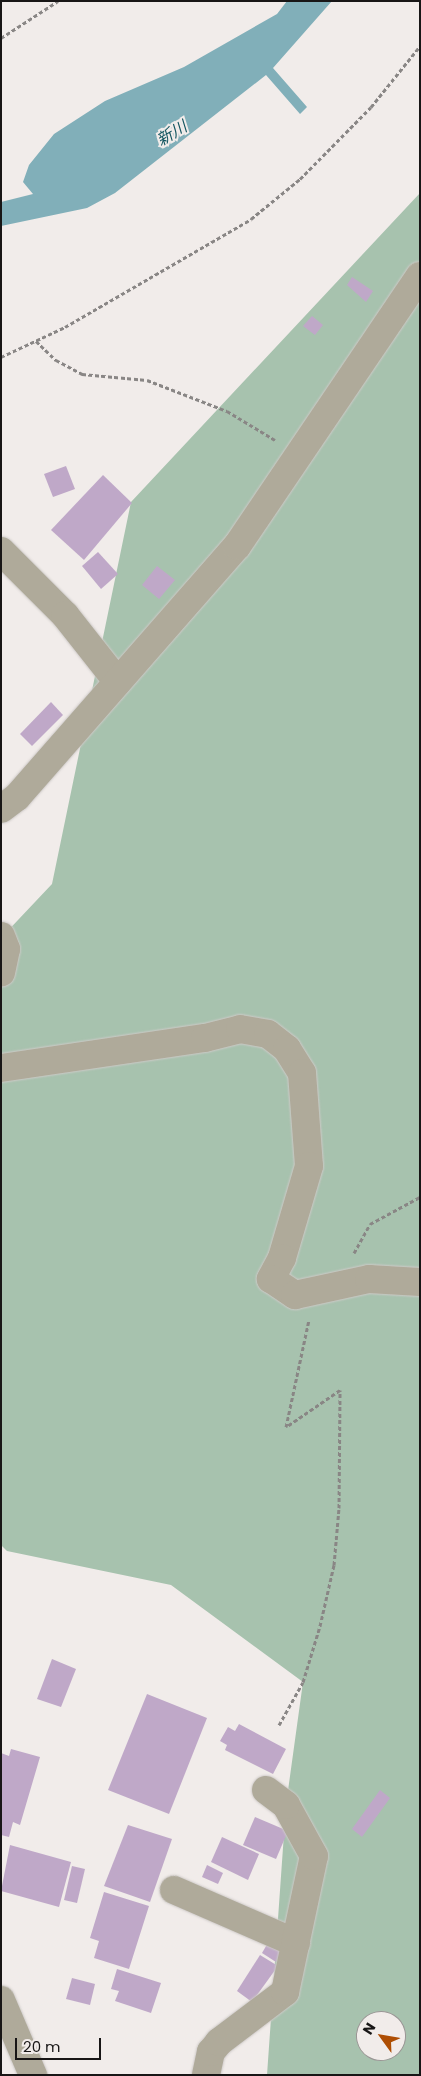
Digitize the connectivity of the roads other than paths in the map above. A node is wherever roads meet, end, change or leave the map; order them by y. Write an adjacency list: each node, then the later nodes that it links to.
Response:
1 (420, 276): 3 (street)
2 (1, 552): 3 (street)
3 (118, 682): 4 (street)
4 (1, 809)
5 (1, 936): 6 (street)
6 (1, 972)
7 (1, 1068): 8 (street)
8 (420, 1282)
9 (266, 1790): 11 (street)
10 (174, 1890): 11 (street)
11 (296, 1943): 14 (street)
12 (1, 2000): 13 (street)
13 (33, 2075)
14 (206, 2075)

